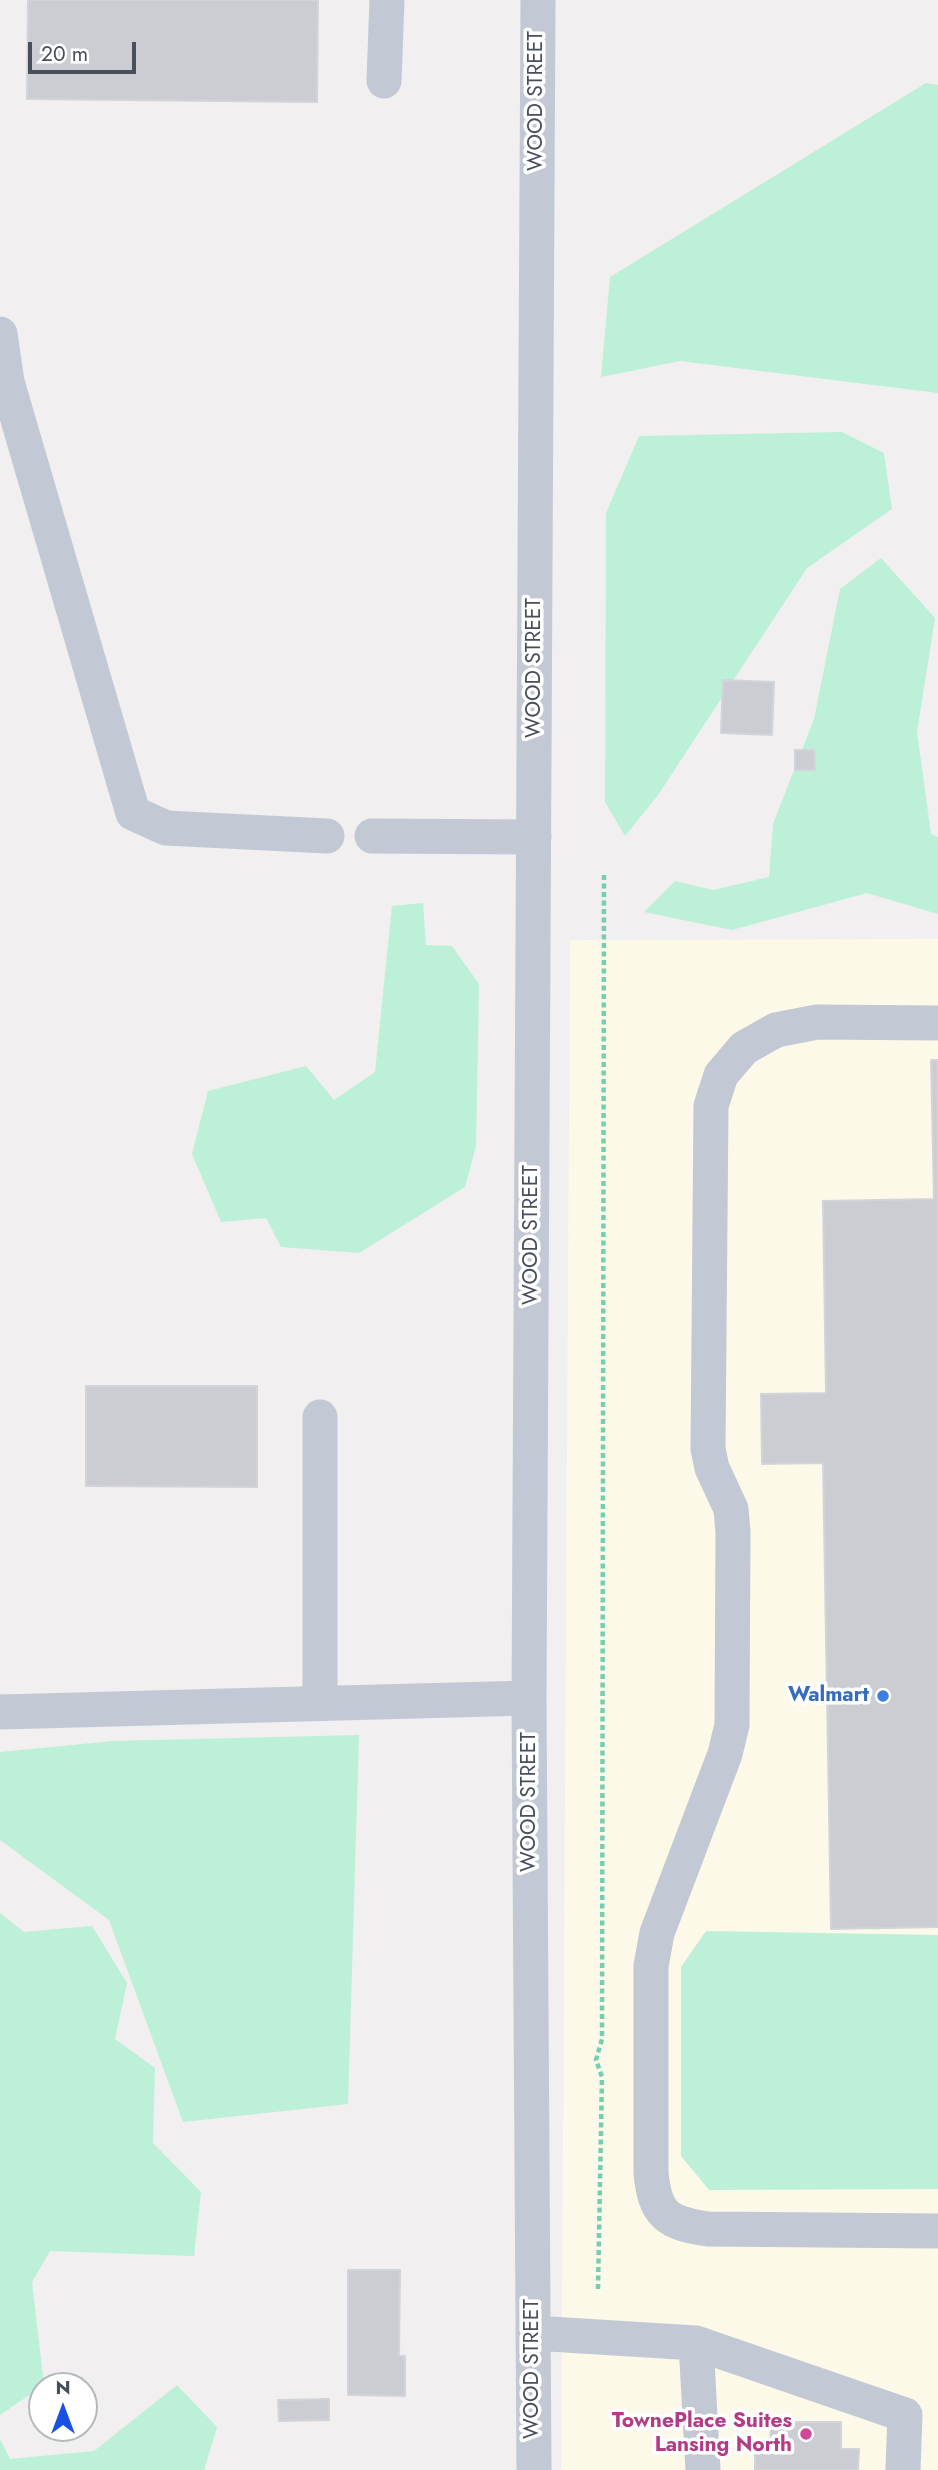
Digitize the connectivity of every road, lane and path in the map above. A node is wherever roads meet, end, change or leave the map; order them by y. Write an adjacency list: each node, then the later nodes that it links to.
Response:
1 (387, 0): 3 (street)
2 (538, 0): 8 (street, WOOD STREET)
3 (384, 81)
4 (0, 334): 5 (street)
5 (3, 383): 6 (street)
6 (327, 836)
7 (372, 836): 8 (street)
8 (534, 837): 12 (street, WOOD STREET)
9 (604, 872): 16 (path)
10 (938, 1023): 15 (street)
11 (320, 1417): 13 (street)
12 (529, 1698): 13 (street); 17 (street, WOOD STREET)
13 (320, 1703): 14 (street)
14 (0, 1712)
15 (938, 2231)
16 (598, 2289)
17 (533, 2333): 18 (street); 19 (street, WOOD STREET)
18 (696, 2343): 20 (street); 21 (street)
19 (534, 2470)
20 (703, 2470)
21 (903, 2470)

